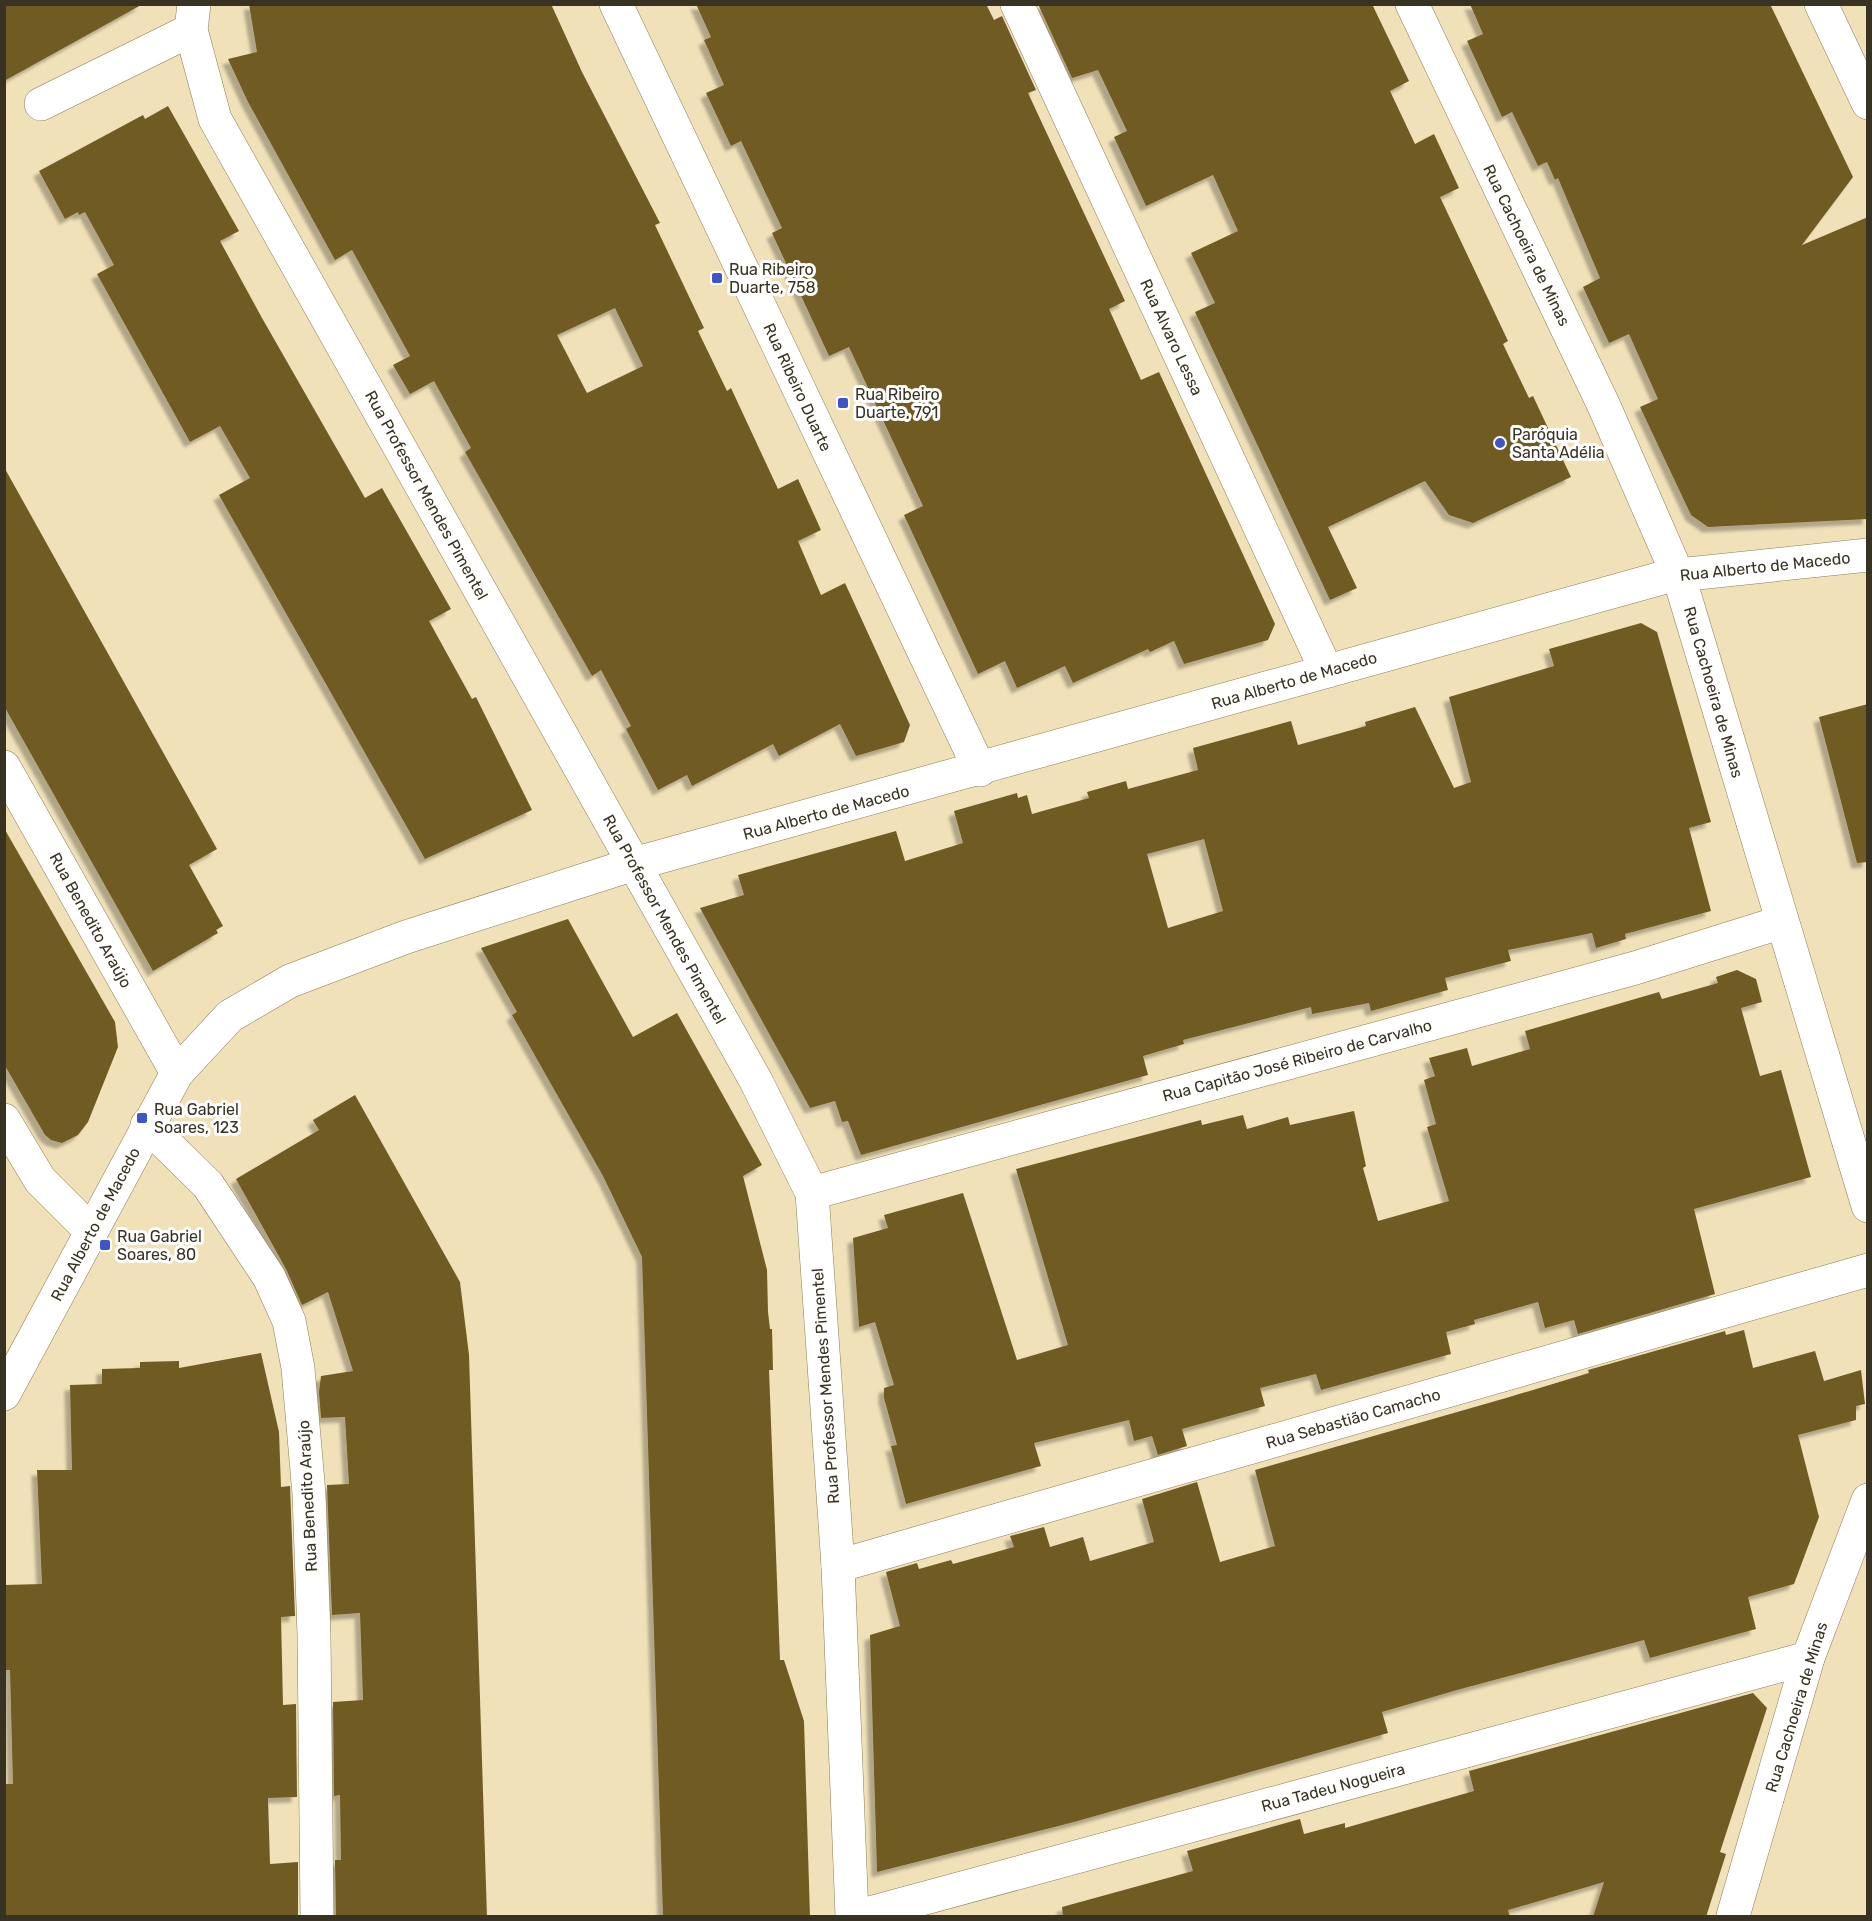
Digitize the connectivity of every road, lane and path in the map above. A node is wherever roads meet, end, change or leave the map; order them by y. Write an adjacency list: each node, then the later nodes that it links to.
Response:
1 (616, 4): 14 (street, Rua Ribeiro Duarte)
2 (1017, 4): 12 (street, Rua Alvaro Lessa)
3 (1412, 4): 11 (street, Rua Cachoeira de Minas)
4 (1821, 4): 7 (street)
5 (1846, 4): 7 (street)
6 (193, 17): 9 (street); 15 (street, Rua Professor Mendes Pimentel)
7 (1841, 45): 8 (street)
8 (1868, 103)
9 (41, 104)
10 (1868, 555): 11 (street, Rua Alberto de Macedo)
11 (1678, 575): 12 (street, Rua Alberto de Macedo); 16 (street, Rua Cachoeira de Minas)
12 (1326, 670): 14 (street, Rua Alberto de Macedo)
13 (4, 767): 17 (street, Rua Benedito Araújo)
14 (980, 770): 15 (street, Rua Alberto de Macedo)
15 (633, 864): 17 (street, Rua Alberto de Macedo); 20 (street, Rua Professor Mendes Pimentel)
16 (1782, 922): 20 (street, Rua Capitão José Ribeiro de Carvalho); 21 (street, Rua Cachoeira de Minas)
17 (177, 1073): 19 (street, Rua Alberto de Macedo)
18 (4, 1120): 22 (street)
19 (147, 1125): 22 (street, Rua Alberto de Macedo); 28 (street, Rua Benedito Araújo)
20 (812, 1193): 26 (street, Rua Professor Mendes Pimentel)
21 (1868, 1206)
22 (91, 1231): 24 (street, Rua Alberto de Macedo)
23 (1868, 1270): 26 (street, Rua Sebastião Camacho)
24 (4, 1394)
25 (1868, 1500): 27 (street, Rua Cachoeira de Minas)
26 (838, 1566): 29 (street, Rua Professor Mendes Pimentel)
27 (1808, 1658): 30 (street, Rua Tadeu Nogueira); 31 (street, Rua Cachoeira de Minas)
28 (316, 1917)
29 (852, 1917)
30 (858, 1917)
31 (1733, 1917)

